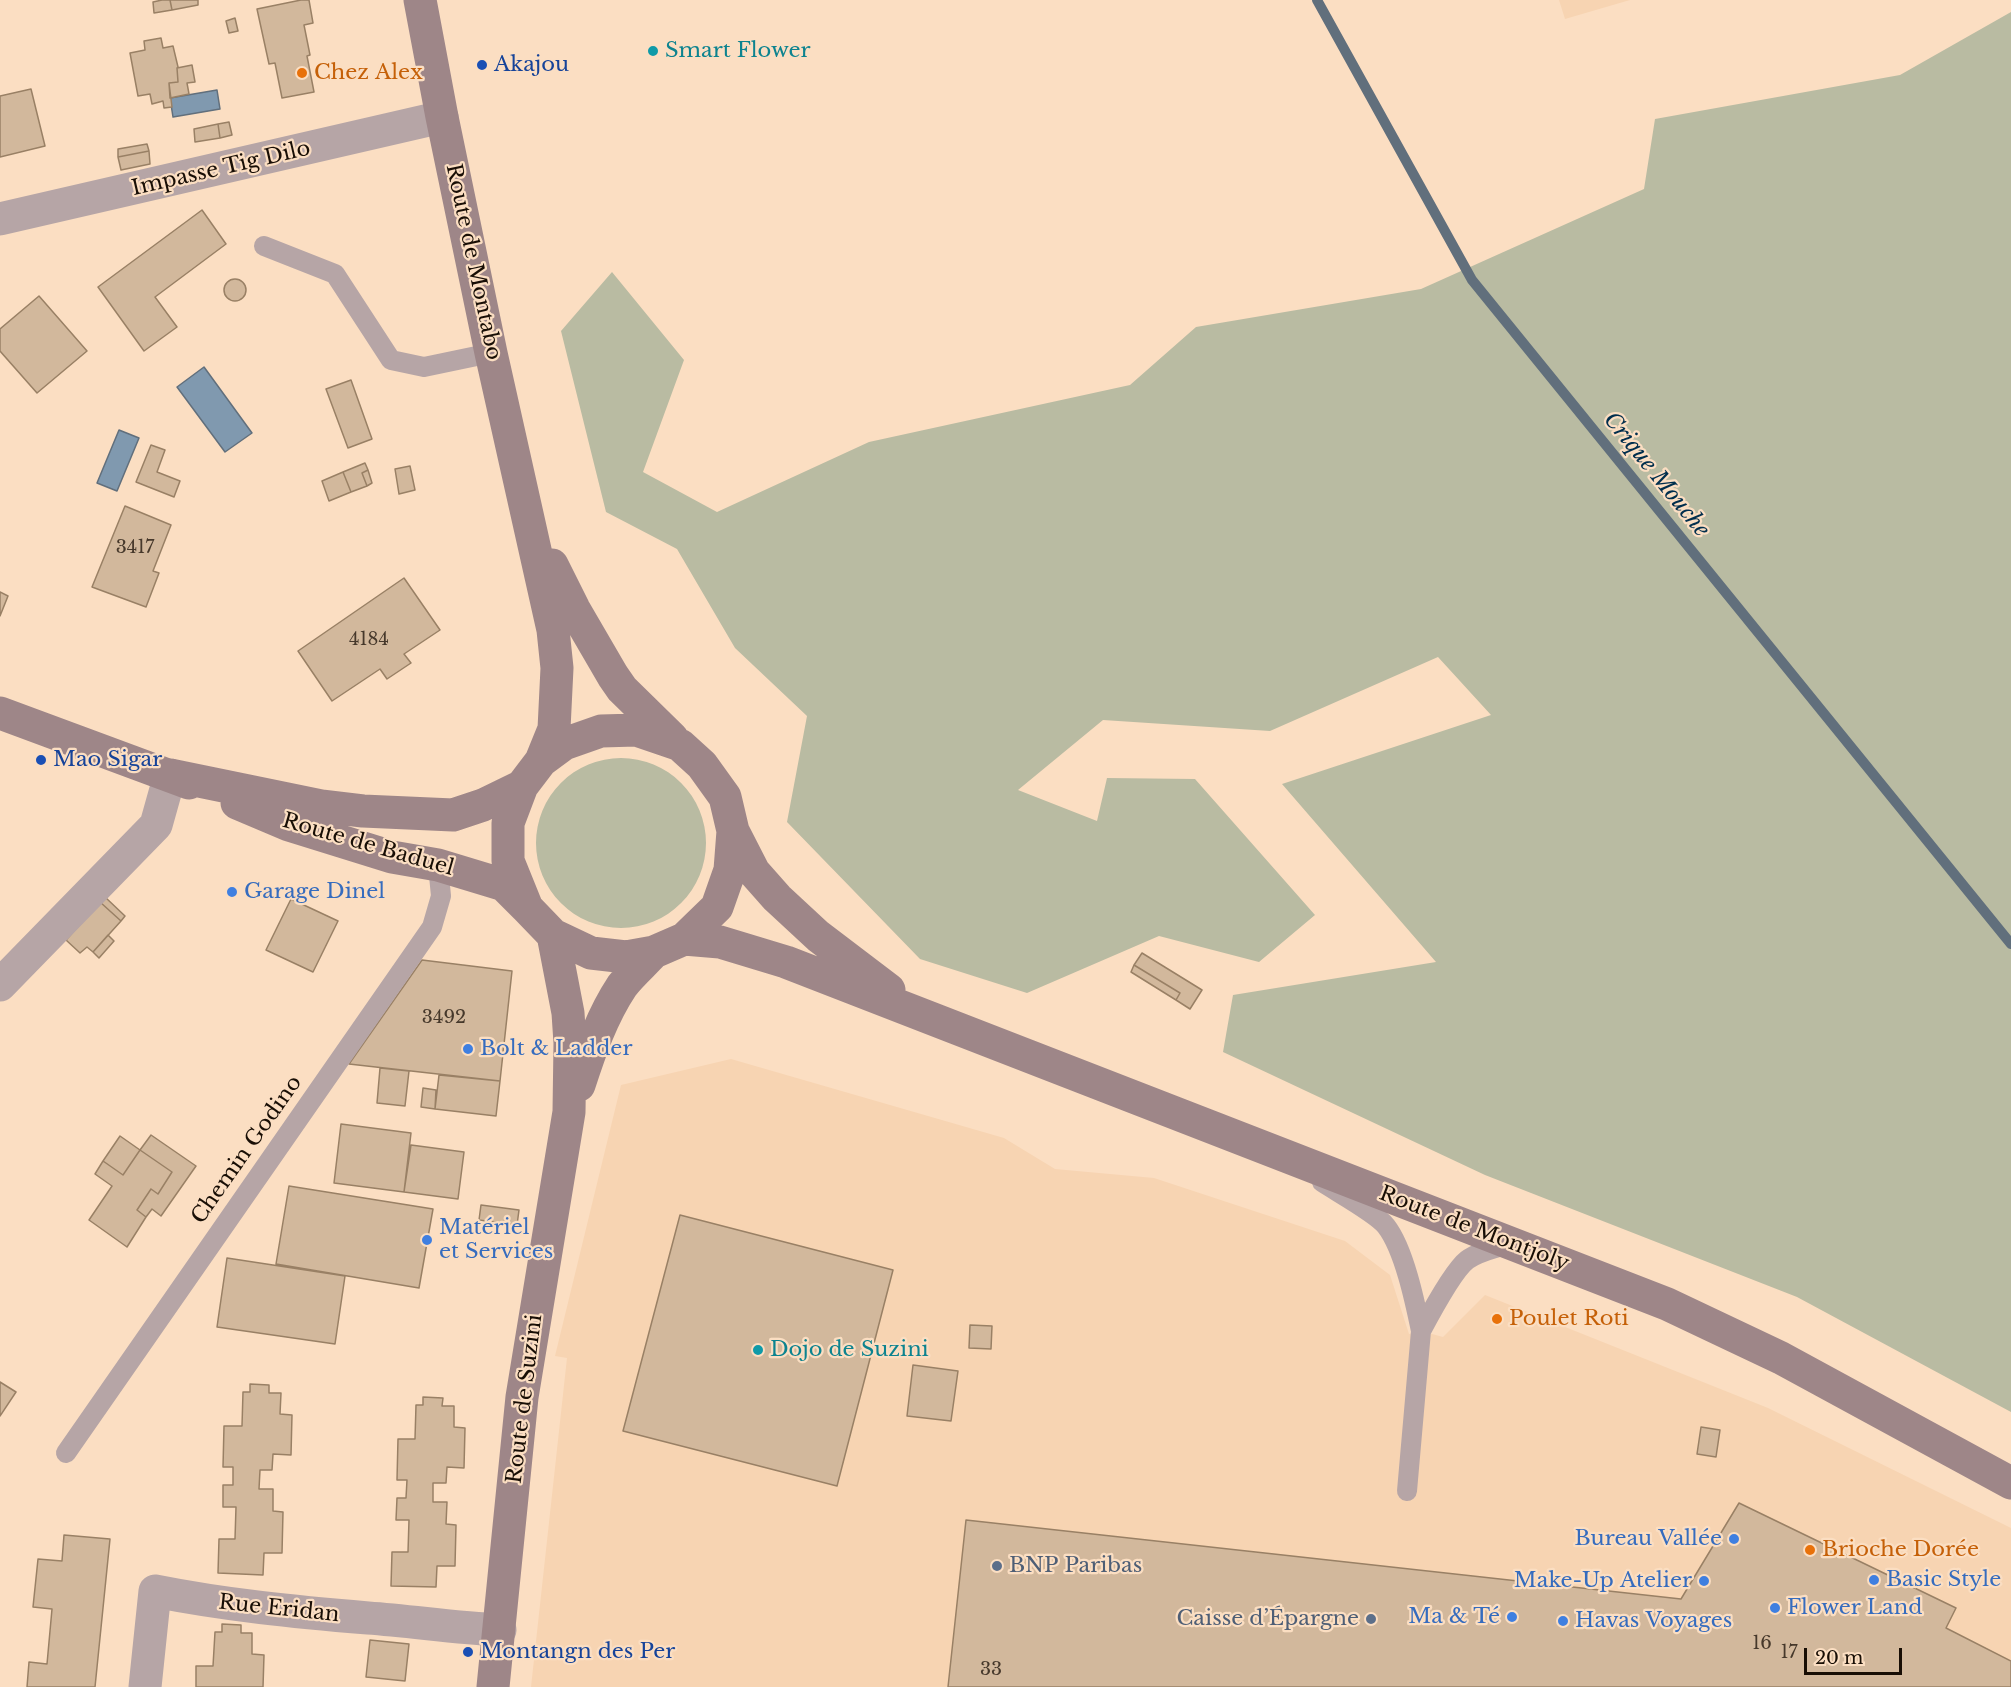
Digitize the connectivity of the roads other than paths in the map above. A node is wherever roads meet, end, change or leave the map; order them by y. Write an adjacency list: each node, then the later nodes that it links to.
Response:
1 (420, 0): 2 (main road, Route de Montabo)
2 (442, 117): 3 (street, Impasse Tig Dilo); 5 (main road, Route de Montabo)
3 (0, 219)
4 (264, 246): 5 (lane)
5 (492, 353): 6 (main road, Route de Montabo)
6 (531, 523): 8 (main road, Route de Montabo); 9 (main road, Route de Montabo)
7 (0, 713): 10 (main road, Route de Baduel)
8 (680, 745): 9 (main road, Route de Baduel); 11 (main road, Route de Montabo)
9 (532, 774): 10 (main road, Route de Baduel); 13 (main road, Route de Montabo)
10 (170, 775): 12 (main road, Route de Baduel); 17 (street)
11 (733, 831): 15 (main road); 18 (main road, Route de Montjoly)
12 (438, 865): 13 (main road, Route de Baduel); 23 (lane, Chemin Godino)
13 (527, 908): 14 (main road, Route de Baduel)
14 (553, 935): 16 (main road); 19 (main road, Route de Suzini)
15 (684, 939): 16 (main road); 18 (main road, Route de Montjoly)
16 (654, 952): 19 (main road, Route de Suzini)
17 (0, 985)
18 (919, 1012): 20 (main road, Route de Montjoly)
19 (569, 1112): 26 (main road, Route de Suzini)
20 (1279, 1154): 21 (main road, Route de Montjoly); 22 (lane)
21 (1513, 1243): 22 (lane); 24 (main road, Route de Montjoly)
22 (1421, 1331): 25 (lane)
23 (66, 1453)
24 (2011, 1483)
25 (1407, 1491)
26 (500, 1630): 27 (street, Rue Eridan); 28 (main road, Route de Suzini)
27 (144, 1687)
28 (493, 1687)

